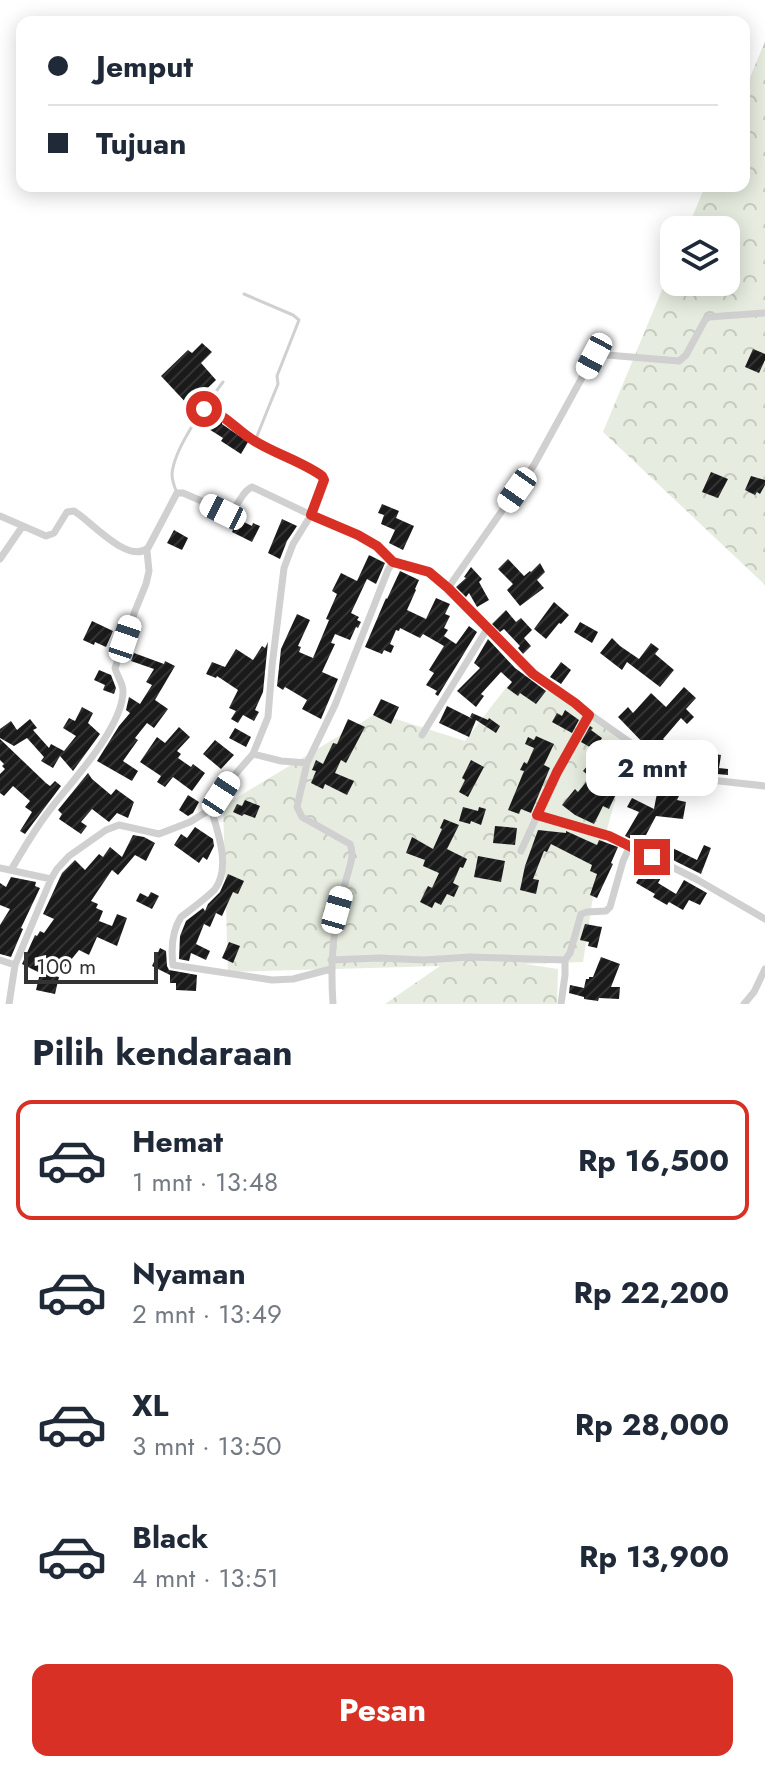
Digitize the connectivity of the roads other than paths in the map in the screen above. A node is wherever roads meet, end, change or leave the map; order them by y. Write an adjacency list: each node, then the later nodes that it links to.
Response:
1 (244, 294): 5 (lane)
2 (765, 313): 13 (street)
3 (223, 382): 4 (lane)
4 (204, 409): 5 (lane); 6 (lane)
5 (255, 441): 7 (lane)
6 (177, 493): 7 (street); 10 (street)
7 (311, 515): 12 (street); 17 (street)
8 (0, 516): 9 (street)
9 (22, 527): 10 (street); 11 (street)
10 (147, 551): 25 (street)
11 (0, 559)
12 (393, 562): 13 (street); 18 (street)
13 (448, 588): 14 (street)
14 (487, 629): 15 (street); 16 (street)
15 (589, 715): 19 (street); 21 (street)
16 (422, 735)
17 (253, 754): 18 (street); 20 (street)
18 (307, 763): 31 (street)
19 (765, 786)
20 (211, 809): 26 (street); 31 (street)
21 (537, 815): 22 (street); 23 (street)
22 (630, 846): 27 (street); 29 (street)
23 (521, 851)
24 (0, 868): 25 (street)
25 (11, 870): 26 (street)
26 (51, 879): 30 (street)
27 (765, 919)
28 (0, 960): 30 (street)
29 (565, 960): 31 (street); 35 (street)
30 (15, 965): 33 (street)
31 (331, 965): 34 (street)
32 (765, 969): 36 (street)
33 (9, 1004)
34 (333, 1004)
35 (561, 1004)
36 (744, 1004)

